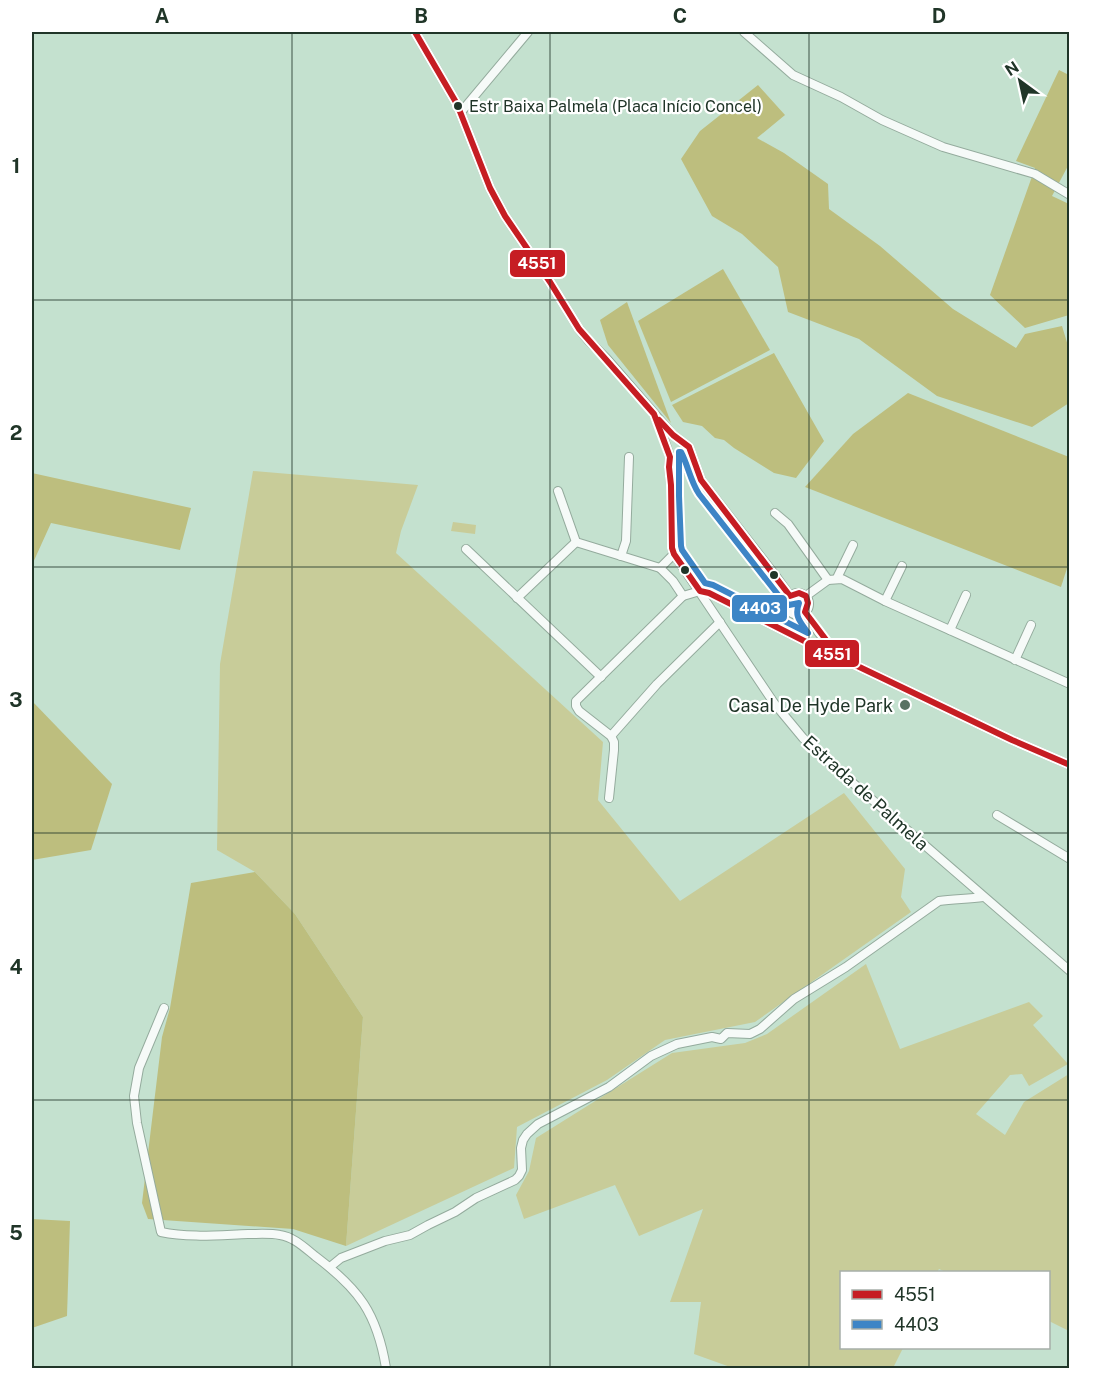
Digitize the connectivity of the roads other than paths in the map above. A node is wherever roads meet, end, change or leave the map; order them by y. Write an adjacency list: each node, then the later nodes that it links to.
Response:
1 (415, 32): 4 (street, Estrada de Palmela)
2 (528, 32): 4 (street)
3 (744, 32): 5 (street)
4 (461, 112): 6 (street, Estrada de Palmela)
5 (1070, 195)
6 (654, 414): 7 (street, Estrada de Palmela); 9 (street, Estrada de Palmela)
7 (684, 443): 8 (street); 9 (street)
8 (692, 453): 11 (street); 12 (street)
9 (669, 456): 11 (street); 13 (street, Estrada de Palmela)
10 (629, 457): 20 (street)
11 (682, 465): 12 (street); 13 (street, Estrada de Palmela)
12 (701, 480): 27 (street)
13 (671, 485): 19 (street, Estrada de Palmela)
14 (558, 491): 16 (street)
15 (775, 513): 23 (street)
16 (576, 542): 20 (street); 29 (street)
17 (853, 545): 23 (street)
18 (466, 549): 29 (street)
19 (674, 554): 22 (street); 24 (street, Estrada de Palmela)
20 (621, 556): 22 (street)
21 (902, 566): 30 (street)
22 (660, 568): 26 (street)
23 (832, 579): 28 (street); 30 (street)
24 (700, 591): 26 (street); 33 (street, Estrada de Palmela); 34 (street)
25 (966, 595): 36 (street)
26 (683, 596): 39 (street)
27 (790, 596): 28 (street); 31 (street)
28 (806, 596): 32 (street)
29 (517, 598): 39 (street)
30 (885, 601): 36 (street)
31 (788, 610): 32 (street); 34 (street)
32 (805, 612): 37 (street)
33 (720, 622): 41 (street); 46 (street, Estrada de Palmela)
34 (771, 623): 37 (street)
35 (1031, 625): 38 (street)
36 (950, 630): 38 (street)
37 (838, 655): 42 (street)
38 (1015, 660): 40 (street)
39 (601, 677): 41 (street)
40 (1070, 684)
41 (611, 736): 43 (street)
42 (1070, 765)
43 (609, 798)
44 (997, 815): 45 (street)
45 (1070, 859)
46 (983, 897): 47 (street, Estrada de Palmela); 49 (street)
47 (1070, 971)
48 (164, 1008): 49 (street)
49 (330, 1267): 50 (street)
50 (386, 1368)

